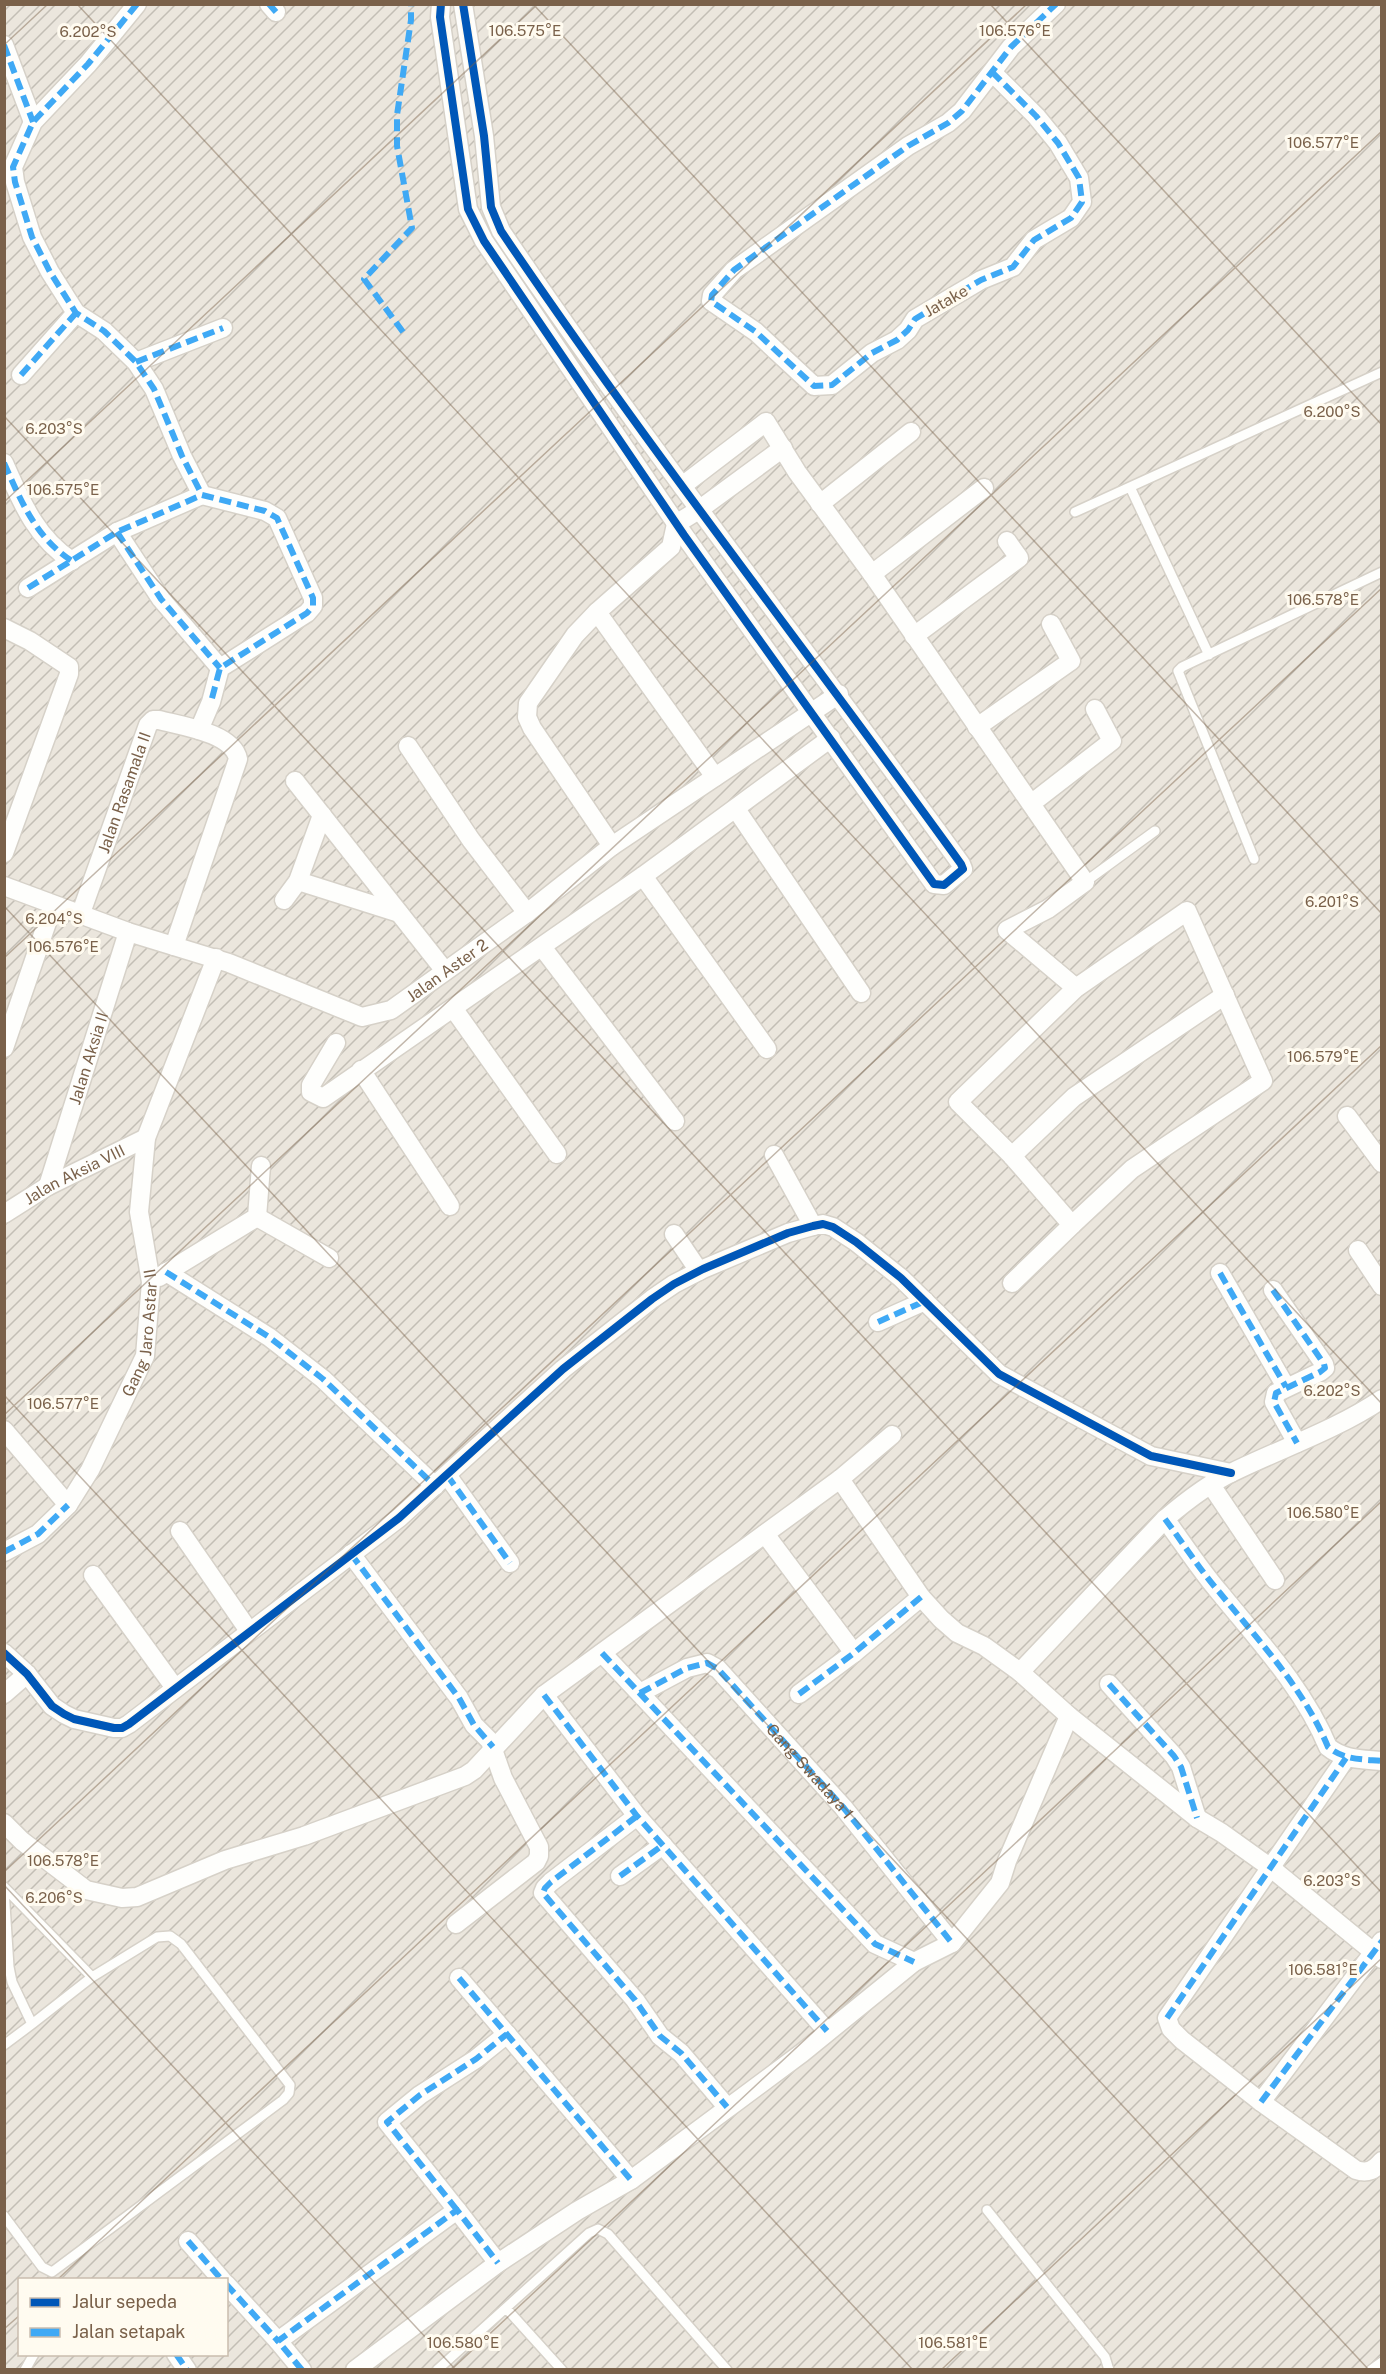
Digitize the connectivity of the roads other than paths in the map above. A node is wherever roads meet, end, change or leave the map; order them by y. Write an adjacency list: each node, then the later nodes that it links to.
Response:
1 (137, 4): 7 (street)
2 (441, 4): 10 (street)
3 (463, 4): 9 (street)
4 (1056, 4): 6 (street)
5 (4, 45): 7 (street)
6 (992, 72): 6 (street, Jatake)
7 (33, 122): 8 (street)
8 (9, 165): 11 (street)
9 (491, 207): 10 (street); 19 (street)
10 (468, 209): 26 (street)
11 (76, 313): 13 (street); 15 (street)
12 (223, 328): 13 (street)
13 (136, 362): 22 (street)
14 (1382, 372): 20 (lane)
15 (21, 375)
16 (911, 432): 23 (street)
17 (783, 448): 19 (street); 23 (street); 24 (street)
18 (4, 463): 32 (street)
19 (682, 486): 24 (street)
20 (1130, 487): 25 (lane); 40 (lane)
21 (984, 488): 34 (street)
22 (202, 495): 28 (street); 41 (street)
23 (820, 504): 34 (street)
24 (700, 509): 26 (street); 27 (street)
25 (1075, 512)
26 (676, 524): 30 (street); 31 (street)
27 (715, 531): 31 (street); 42 (street)
28 (117, 532): 32 (street); 41 (street)
29 (1007, 542): 39 (street)
30 (671, 547): 31 (street); 36 (street)
31 (693, 548): 44 (street)
32 (72, 561): 35 (street)
33 (1382, 572): 40 (lane)
34 (872, 574): 39 (street)
35 (28, 588)
36 (597, 612): 49 (street); 55 (street)
37 (1052, 624): 45 (street)
38 (4, 628): 56 (street)
39 (914, 636): 45 (street)
40 (1209, 655): 57 (lane)
41 (220, 668): 46 (street)
42 (838, 694): 44 (street, Jalan Aster 2); 47 (street)
43 (1095, 709): 51 (street)
44 (812, 712): 47 (street); 49 (street, Jalan Aster 2)
45 (977, 727): 51 (street)
46 (199, 730): 64 (street, Jalan Rasamala II); 68 (street, Jalan Rasamala II)
47 (831, 738): 52 (street)
48 (408, 746): 66 (street)
49 (715, 777): 55 (street, Jalan Aster 2)
50 (295, 781): 53 (street)
51 (1032, 803): 60 (street)
52 (736, 809): 58 (street); 73 (street)
53 (322, 816): 59 (street); 65 (street)
54 (1155, 831): 60 (lane)
55 (612, 846): 66 (street, Jalan Aster 2)
56 (4, 853)
57 (1254, 859)
58 (644, 876): 69 (street); 78 (street)
59 (298, 881): 62 (street); 65 (street)
60 (1085, 882): 72 (street)
61 (4, 886): 63 (street, Jalan Aster 2)
62 (284, 900)
63 (53, 904): 64 (street, Jalan Aster 2); 77 (street)
64 (81, 913): 67 (street, Jalan Aster 2)
65 (399, 913): 71 (street)
66 (527, 913): 71 (street, Jalan Aster 2)
67 (128, 932): 68 (street, Jalan Aster 2); 88 (street, Jalan Aksia II)
68 (174, 946): 70 (street, Jalan Aster 2)
69 (542, 947): 75 (street); 81 (street)
70 (216, 958): 71 (street, Jalan Aster 2); 82 (street, Gang Jaro Astar II)
71 (445, 971)
72 (1076, 988): 74 (street); 85 (street)
73 (861, 993)
74 (1225, 994): 85 (street); 92 (street)
75 (453, 1008): 79 (street); 83 (street)
76 (336, 1043): 79 (street)
77 (4, 1048)
78 (767, 1049)
79 (362, 1070): 89 (street)
80 (1347, 1116): 86 (street)
81 (675, 1121)
82 (146, 1138): 88 (street, Jalan Aksia VIII); 99 (street, Gang Jaro Astar II)
83 (557, 1154)
84 (774, 1155): 93 (street)
85 (1012, 1156): 92 (street)
86 (1382, 1163)
87 (261, 1166): 91 (street)
88 (48, 1185): 90 (street, Jalan Aksia VIII)
89 (450, 1206)
90 (4, 1214)
91 (257, 1218): 96 (street); 99 (street)
92 (1072, 1225): 100 (street)
93 (813, 1226): 97 (street); 103 (street)
94 (674, 1234): 97 (street)
95 (1358, 1250): 101 (street)
96 (329, 1258)
97 (699, 1271): 112 (street)
98 (1220, 1273): 105 (street)
99 (159, 1277): 112 (street); 114 (street, Gang Jaro Astar II)
100 (1012, 1283)
101 (1382, 1286)
102 (1273, 1290): 105 (street)
103 (925, 1301): 104 (street); 110 (street)
104 (878, 1322)
105 (1286, 1387): 109 (street)
106 (1382, 1399): 109 (street)
107 (4, 1430): 114 (street)
108 (892, 1435): 111 (street)
109 (1297, 1443): 110 (street)
110 (1231, 1473): 113 (street)
111 (840, 1479): 117 (street); 123 (street)
112 (441, 1480): 119 (street); 120 (street)
113 (1211, 1485): 115 (street); 122 (street)
114 (68, 1505): 118 (street, Gang Jaro Astar II)
115 (1165, 1519): 128 (street); 138 (street)
116 (180, 1531): 124 (street)
117 (765, 1534): 126 (street); 127 (street)
118 (4, 1552)
119 (351, 1554): 124 (street); 137 (street)
120 (510, 1563)
121 (93, 1575): 131 (street)
122 (1275, 1580)
123 (921, 1597): 127 (street); 128 (street)
124 (249, 1631): 131 (street)
125 (4, 1653): 129 (street)
126 (602, 1653): 132 (street); 135 (street)
127 (854, 1653): 134 (street)
128 (1020, 1672): 136 (street)
129 (27, 1674): 131 (street); 133 (street)
130 (1109, 1684): 141 (street)
131 (175, 1688)
132 (640, 1693): 148 (street, Gang Swadaya 1); 150 (street)
133 (4, 1694)
134 (799, 1694)
135 (544, 1695): 137 (street); 140 (street)
136 (1069, 1716): 141 (street); 148 (street)
137 (491, 1744): 142 (street); 147 (street)
138 (1346, 1758): 139 (street); 144 (street)
139 (1382, 1761)
140 (637, 1816): 143 (street); 158 (street)
141 (1197, 1818): 144 (street)
142 (4, 1823)
143 (663, 1845): 145 (street); 154 (street)
144 (1271, 1868): 149 (street); 157 (street)
145 (620, 1876)
146 (4, 1888): 151 (lane); 153 (lane)
147 (456, 1924)
148 (952, 1943): 150 (street)
149 (1378, 1951): 157 (street)
150 (914, 1962): 154 (street)
151 (92, 1977): 153 (lane); 163 (lane)
152 (459, 1978): 155 (street)
153 (32, 2024): 156 (lane)
154 (827, 2031): 158 (street)
155 (507, 2034): 160 (street); 161 (street)
156 (4, 2045)
157 (1261, 2102): 159 (street)
158 (727, 2107): 160 (street)
159 (1382, 2161)
160 (632, 2180): 165 (street)
161 (457, 2210): 165 (street); 169 (street)
162 (987, 2210): 180 (lane)
163 (4, 2216)
164 (188, 2241): 166 (street)
165 (498, 2263): 176 (street)
166 (220, 2278)
167 (228, 2286): 169 (street)
168 (506, 2308): 177 (lane); 178 (lane); 179 (lane)
169 (278, 2341): 175 (street)
170 (33, 2356): 173 (lane)
171 (177, 2356): 174 (street)
172 (1382, 2362): 181 (lane)
173 (25, 2370)
174 (187, 2370)
175 (302, 2370)
176 (355, 2370)
177 (437, 2370)
178 (562, 2370)
179 (727, 2370)
180 (1109, 2370)
181 (1371, 2370)

